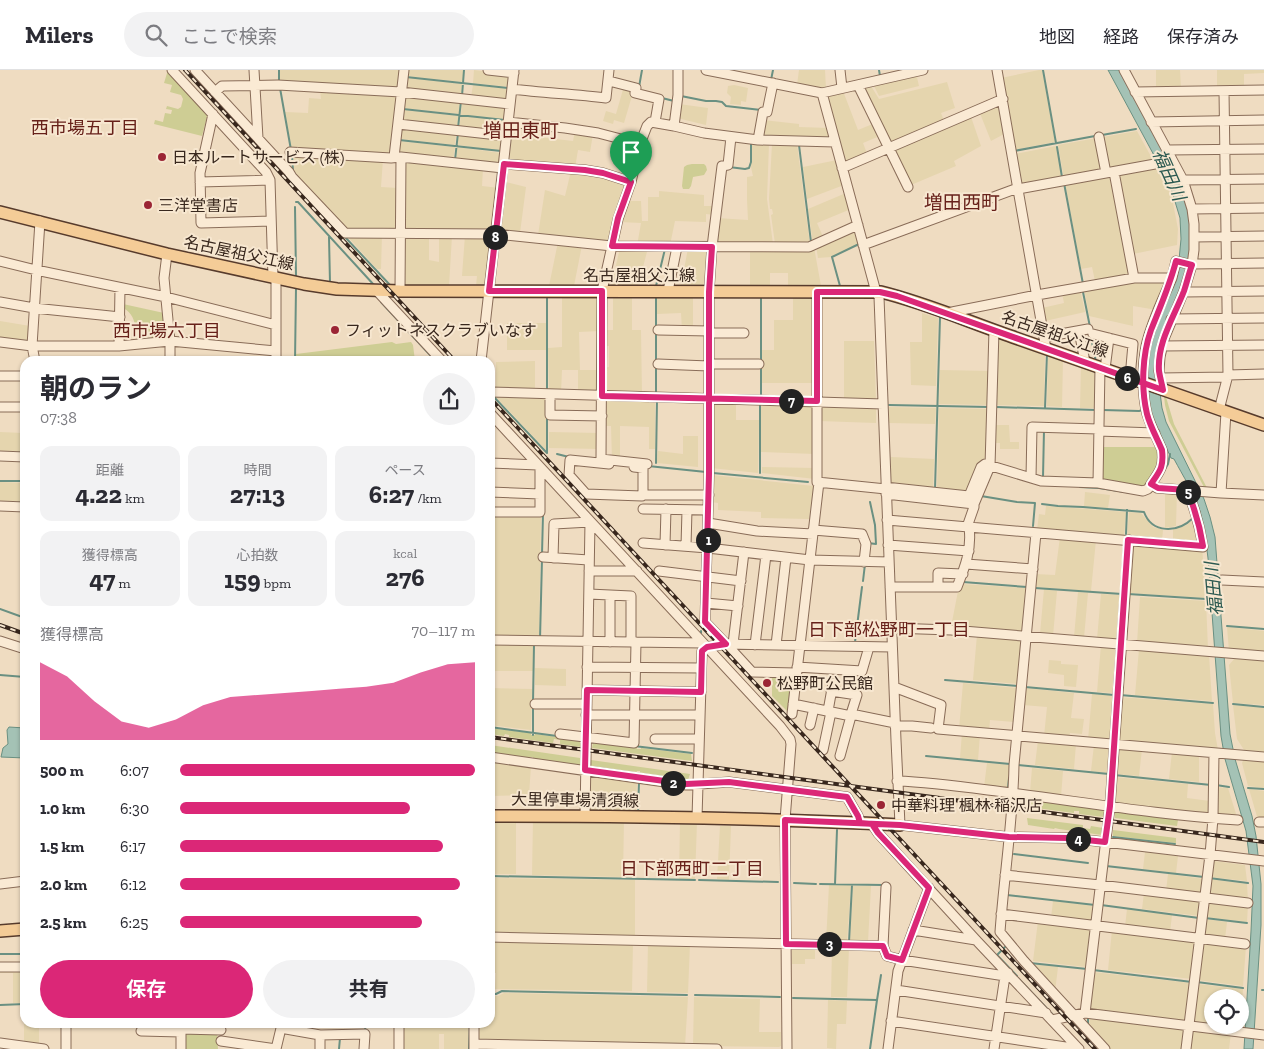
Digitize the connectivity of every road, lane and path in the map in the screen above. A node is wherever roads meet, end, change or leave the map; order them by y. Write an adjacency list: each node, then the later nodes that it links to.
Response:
1 (172, 70): 29 (street)
2 (195, 70): 23 (street)
3 (254, 70): 18 (street)
4 (404, 70): 24 (street)
5 (488, 70): 13 (street)
6 (609, 70): 15 (street)
7 (678, 70): 36 (street)
8 (706, 70): 14 (street)
9 (840, 70): 19 (street)
10 (923, 70): 17 (street)
11 (997, 70): 27 (street)
12 (1124, 70): 25 (street)
13 (514, 72): 20 (street)
14 (735, 72): 16 (street)
15 (609, 81): 20 (street); 33 (street)
16 (773, 83): 26 (street); 41 (street)
17 (858, 85): 19 (street); 44 (street)
18 (255, 86): 23 (street); 24 (street); 39 (street)
19 (842, 88): 26 (street)
20 (512, 89): 28 (street)
21 (1264, 90): 22 (street)
22 (1224, 91): 25 (street); 31 (street)
23 (215, 92): 39 (street)
24 (401, 92): 28 (street); 35 (street)
25 (1135, 92): 34 (street)
26 (822, 93): 42 (street)
27 (1002, 99): 44 (street); 61 (street)
28 (510, 104): 32 (street)
29 (213, 114): 56 (street); 58 (street)
30 (1264, 120): 31 (street)
31 (1224, 121): 34 (street); 47 (street)
32 (508, 122): 37 (street); 43 (street)
33 (654, 122): 36 (street); 43 (street)
34 (1151, 122): 46 (street)
35 (398, 124): 37 (street); 49 (street)
36 (674, 126): 40 (street)
37 (507, 136): 51 (street)
38 (1099, 137): 53 (street)
39 (258, 138): 69 (street)
40 (731, 138): 41 (street); 77 (street)
41 (758, 140): 42 (street)
42 (835, 142): 52 (street)
43 (640, 144): 59 (street)
44 (890, 148): 52 (street); 60 (street)
45 (1264, 149): 47 (street)
46 (1167, 150): 47 (street); 57 (street)
47 (1225, 150): 54 (street)
48 (290, 152): 49 (street)
49 (398, 157): 51 (street); 69 (street)
50 (1155, 164): 53 (street)
51 (503, 166): 59 (street); 70 (street)
52 (842, 168): 68 (street)
53 (1110, 173): 61 (street); 85 (street)
54 (1225, 179): 55 (street); 57 (street); 62 (street)
55 (1264, 179)
56 (270, 180): 58 (street); 67 (street)
57 (1183, 180): 64 (street)
58 (200, 182): 67 (street)
59 (631, 182): 75 (street)
60 (908, 188)
61 (1018, 189): 74 (street); 99 (street)
62 (1226, 208): 63 (street); 64 (street); 71 (street)
63 (1264, 208)
64 (1192, 209): 73 (street)
65 (0, 212): 66 (main road, 名古屋祖父江線)
66 (40, 221): 78 (main road, 名古屋祖父江線); 83 (street)
67 (271, 221): 84 (street)
68 (858, 225): 74 (street); 77 (street)
69 (400, 234): 70 (street); 89 (street)
70 (496, 234): 75 (street); 90 (street)
71 (1226, 236): 72 (street); 73 (street); 80 (street)
72 (1264, 236)
73 (1194, 237): 82 (street)
74 (863, 245): 97 (street)
75 (612, 246): 76 (street); 91 (street)
76 (677, 247): 77 (street); 92 (street)
77 (712, 247): 95 (street)
78 (167, 254): 84 (main road, 名古屋祖父江線); 100 (street)
79 (0, 261): 83 (street)
80 (1226, 264): 81 (street); 82 (street); 93 (street)
81 (1264, 264)
82 (1191, 265): 86 (street); 98 (street)
83 (36, 270): 87 (street); 102 (street)
84 (275, 278): 88 (main road, 名古屋祖父江線); 108 (street)
85 (1134, 278): 86 (street); 99 (street)
86 (1172, 278): 140 (street)
87 (120, 288): 100 (street); 104 (street)
88 (377, 291): 89 (main road, 名古屋祖父江線); 127 (street)
89 (400, 291): 90 (main road, 名古屋祖父江線)
90 (489, 291): 91 (main road, 名古屋祖父江線); 128 (street)
91 (602, 291): 92 (main road, 名古屋祖父江線); 143 (street)
92 (668, 291): 95 (main road, 名古屋祖父江線)
93 (1226, 291): 94 (street); 98 (street); 107 (street)
94 (1264, 291)
95 (709, 292): 96 (main road, 名古屋祖父江線); 112 (street)
96 (817, 292): 97 (main road, 名古屋祖父江線); 146 (street)
97 (876, 292): 103 (main road, 名古屋祖父江線); 147 (street)
98 (1184, 292): 106 (street)
99 (1037, 295): 103 (street); 117 (street)
100 (166, 297): 108 (street); 115 (street)
101 (0, 302): 102 (street)
102 (34, 308): 104 (street); 119 (street)
103 (946, 313): 110 (main road, 名古屋祖父江線)
104 (120, 317): 120 (street)
105 (1264, 318): 107 (street)
106 (1171, 319): 107 (street); 121 (street)
107 (1227, 319): 122 (street)
108 (276, 325): 123 (street)
109 (658, 330): 112 (street)
110 (994, 330): 117 (main road, 名古屋祖父江線); 161 (street)
111 (1087, 331): 114 (street); 117 (street); 129 (street)
112 (709, 332): 113 (street); 132 (street)
113 (744, 333)
114 (1109, 338): 133 (street); 138 (street)
115 (170, 341): 120 (street); 123 (street); 125 (street)
116 (0, 342): 119 (street)
117 (1045, 343): 129 (main road, 名古屋祖父江線)
118 (1264, 345): 122 (street)
119 (32, 346): 120 (street); 124 (street)
120 (119, 346)
121 (1162, 346): 122 (street); 139 (street)
122 (1227, 346): 137 (street)
123 (276, 350): 126 (street)
124 (34, 356)
125 (170, 356)
126 (276, 356)
127 (437, 356)
128 (482, 356)
129 (1085, 362): 133 (main road, 名古屋祖父江線)
130 (658, 364): 132 (street)
131 (759, 364): 132 (street)
132 (709, 365): 145 (street)
133 (1102, 368): 138 (main road, 名古屋祖父江線); 154 (street)
134 (1264, 374): 137 (street)
135 (0, 376): 136 (street)
136 (20, 376)
137 (1227, 376): 139 (street); 150 (street)
138 (1130, 378): 140 (main road, 名古屋祖父江線)
139 (1161, 378): 141 (street)
140 (1144, 384): 141 (main road, 名古屋祖父江線); 155 (street)
141 (1162, 390): 150 (main road, 名古屋祖父江線)
142 (495, 392): 143 (street)
143 (602, 396): 145 (street); 151 (street)
144 (550, 398): 151 (street)
145 (709, 399): 146 (street); 172 (street)
146 (817, 401): 147 (street); 163 (street)
147 (883, 404): 166 (street)
148 (0, 407): 149 (street)
149 (20, 407)
150 (1222, 411): 153 (main road, 名古屋祖父江線); 169 (street)
151 (602, 416): 159 (street)
152 (495, 418): 160 (street)
153 (1264, 425)
154 (1098, 430): 155 (street); 162 (street); 164 (street)
155 (1155, 433): 165 (street)
156 (0, 456): 157 (street)
157 (20, 457)
158 (495, 464): 160 (street)
159 (647, 464)
160 (539, 466): 170 (street); 183 (street)
161 (989, 468): 162 (street); 166 (street); 174 (street)
162 (1031, 478): 164 (street)
163 (820, 482): 166 (street); 186 (street)
164 (1098, 483): 165 (street)
165 (1154, 486): 167 (street)
166 (886, 490): 174 (street); 182 (street)
167 (1188, 490): 169 (street); 188 (street)
168 (495, 492): 170 (street)
169 (1221, 493): 173 (street)
170 (540, 494): 181 (street)
171 (643, 494): 171 (street); 172 (street)
172 (709, 495): 180 (street)
173 (1264, 495)
174 (974, 504): 185 (street)
175 (0, 506): 176 (street)
176 (20, 507)
177 (643, 509): 178 (street)
178 (666, 510): 179 (street); 190 (street)
179 (687, 510): 180 (street); 192 (street)
180 (708, 510): 184 (street)
181 (495, 512)
182 (887, 520): 185 (street); 191 (street)
183 (590, 522): 198 (street); 200 (street); 208 (street)
184 (708, 523): 186 (street); 193 (street)
185 (968, 527): 187 (street); 194 (street)
186 (813, 532): 201 (street); 202 (street)
187 (1036, 532): 188 (street); 205 (street)
188 (1128, 540): 228 (street)
189 (643, 543): 190 (street)
190 (665, 544): 192 (street)
191 (888, 544): 194 (street); 203 (street)
192 (686, 546): 193 (street)
193 (708, 548): 195 (street); 210 (street)
194 (969, 550): 204 (street)
195 (744, 552): 196 (street); 212 (street)
196 (766, 555): 199 (street); 230 (street)
197 (543, 557): 198 (street)
198 (553, 558): 200 (street)
199 (786, 558): 201 (street); 231 (street)
200 (589, 560): 206 (street)
201 (810, 560): 202 (street); 232 (street)
202 (864, 562): 203 (street)
203 (888, 562): 214 (street)
204 (966, 564): 205 (street); 209 (street)
205 (1033, 569): 221 (street)
206 (589, 571): 208 (street); 216 (street)
207 (659, 571): 210 (street)
208 (637, 572): 229 (street)
209 (962, 574): 215 (street); 215 (street)
210 (707, 576): 212 (street); 218 (street)
211 (1222, 580): 213 (street)
212 (740, 581): 219 (street)
213 (1264, 582)
214 (890, 587): 215 (street); 220 (street)
215 (938, 587)
216 (589, 594): 217 (street); 224 (street)
217 (610, 595): 225 (street); 226 (street)
218 (706, 603): 219 (street); 227 (street)
219 (738, 606): 227 (street)
220 (891, 628): 221 (street); 235 (street)
221 (1026, 636): 228 (street); 259 (street)
222 (495, 640): 224 (street)
223 (0, 641): 233 (street)
224 (588, 642): 225 (street); 237 (street)
225 (610, 642): 226 (street)
226 (633, 642): 229 (street); 238 (street)
227 (730, 644): 229 (street); 230 (street); 240 (street)
228 (1121, 644): 236 (street); 263 (street)
229 (705, 645): 239 (street); 272 (street)
230 (755, 645): 231 (street)
231 (776, 645): 232 (street)
232 (799, 646): 234 (street); 240 (street)
233 (20, 647)
234 (869, 647): 235 (street); 240 (street)
235 (892, 647): 241 (street)
236 (1264, 656)
237 (587, 667): 238 (street); 242 (street)
238 (635, 667): 239 (street); 243 (street)
239 (701, 668): 244 (street)
240 (797, 670): 247 (street)
241 (894, 687): 256 (street); 259 (street)
242 (587, 690): 243 (street); 246 (street)
243 (635, 691): 244 (street); 252 (street)
244 (701, 692): 253 (street)
245 (535, 704): 246 (street)
246 (587, 704): 250 (street)
247 (793, 704): 248 (street); 251 (street)
248 (814, 708): 249 (street); 255 (street)
249 (830, 712): 254 (street); 254 (street); 264 (street)
250 (586, 714): 252 (street); 260 (street)
251 (792, 714)
252 (634, 715): 253 (street); 260 (street)
253 (700, 715): 262 (street)
254 (851, 715): 256 (street); 266 (street)
255 (810, 725)
256 (895, 725): 257 (street); 270 (street)
257 (931, 728)
258 (560, 734): 260 (street)
259 (1017, 736): 263 (street); 273 (street)
260 (586, 738): 269 (street)
261 (656, 739): 262 (street)
262 (699, 739): 271 (street)
263 (1114, 745): 265 (street); 274 (street)
264 (824, 750)
265 (1217, 754): 267 (street); 278 (street)
266 (840, 756)
267 (1264, 757)
268 (495, 758): 269 (street)
269 (585, 770): 271 (street); 276 (street)
270 (898, 781): 273 (street); 283 (street)
271 (698, 784): 272 (street); 277 (street)
272 (787, 789): 279 (street); 281 (street)
273 (1014, 793): 274 (street); 284 (street)
274 (1110, 806): 278 (street); 285 (street)
275 (495, 816): 276 (main road, 大里停車場清須線)
276 (584, 816): 277 (main road, 大里停車場清須線)
277 (698, 818): 279 (main road, 大里停車場清須線)
278 (1213, 818): 280 (street); 286 (street)
279 (785, 820): 281 (main road, 大里停車場清須線); 304 (street)
280 (1238, 820)
281 (860, 823): 282 (main road, 大里停車場清須線)
282 (872, 824): 283 (main road, 大里停車場清須線); 293 (street)
283 (900, 825): 284 (street)
284 (1009, 837): 285 (street); 288 (street)
285 (1105, 842): 286 (street); 291 (street)
286 (1210, 855): 287 (street); 294 (street)
287 (1263, 861)
288 (1005, 875): 291 (street); 296 (street)
289 (20, 882): 290 (street)
290 (0, 884)
291 (1100, 885): 294 (street); 297 (street)
292 (886, 887): 306 (street)
293 (929, 888): 299 (street); 303 (street)
294 (1204, 898): 295 (street); 302 (street)
295 (1248, 903)
296 (1001, 914): 297 (street); 314 (street)
297 (1095, 926): 302 (street); 313 (street)
298 (20, 930): 300 (main road)
299 (913, 930): 303 (street); 307 (street)
300 (0, 932)
301 (495, 937): 304 (street)
302 (1200, 938): 305 (street); 317 (street)
303 (976, 940): 310 (street)
304 (786, 944): 306 (street); 340 (street)
305 (1245, 944)
306 (883, 946): 307 (street)
307 (902, 960): 310 (street); 311 (street)
308 (0, 967): 309 (street)
309 (20, 967)
310 (1006, 974): 312 (street); 315 (street)
311 (896, 990): 312 (street); 316 (street)
312 (1001, 1005): 315 (street); 328 (street)
313 (1085, 1013): 314 (street); 317 (street)
314 (1074, 1016): 315 (street); 344 (street)
315 (1049, 1017): 343 (street)
316 (891, 1021): 328 (street); 341 (street)
317 (1189, 1026): 326 (street); 345 (street)
318 (66, 1028): 333 (street)
319 (181, 1028): 325 (street); 334 (street)
320 (221, 1028): 330 (street)
321 (284, 1028): 335 (street)
322 (286, 1028): 327 (street)
323 (399, 1028): 338 (street)
324 (474, 1028): 331 (street)
325 (141, 1031)
326 (1261, 1034)
327 (320, 1035): 336 (street); 337 (street)
328 (996, 1037): 342 (street); 343 (street)
329 (0, 1043): 332 (street)
330 (221, 1045): 335 (street)
331 (474, 1046): 339 (street)
332 (44, 1049)
333 (66, 1049)
334 (181, 1049)
335 (276, 1049)
336 (320, 1049)
337 (364, 1049)
338 (398, 1049)
339 (718, 1049)
340 (787, 1049)
341 (888, 1049)
342 (994, 1049)
343 (1079, 1049)
344 (1105, 1049)
345 (1186, 1049)

